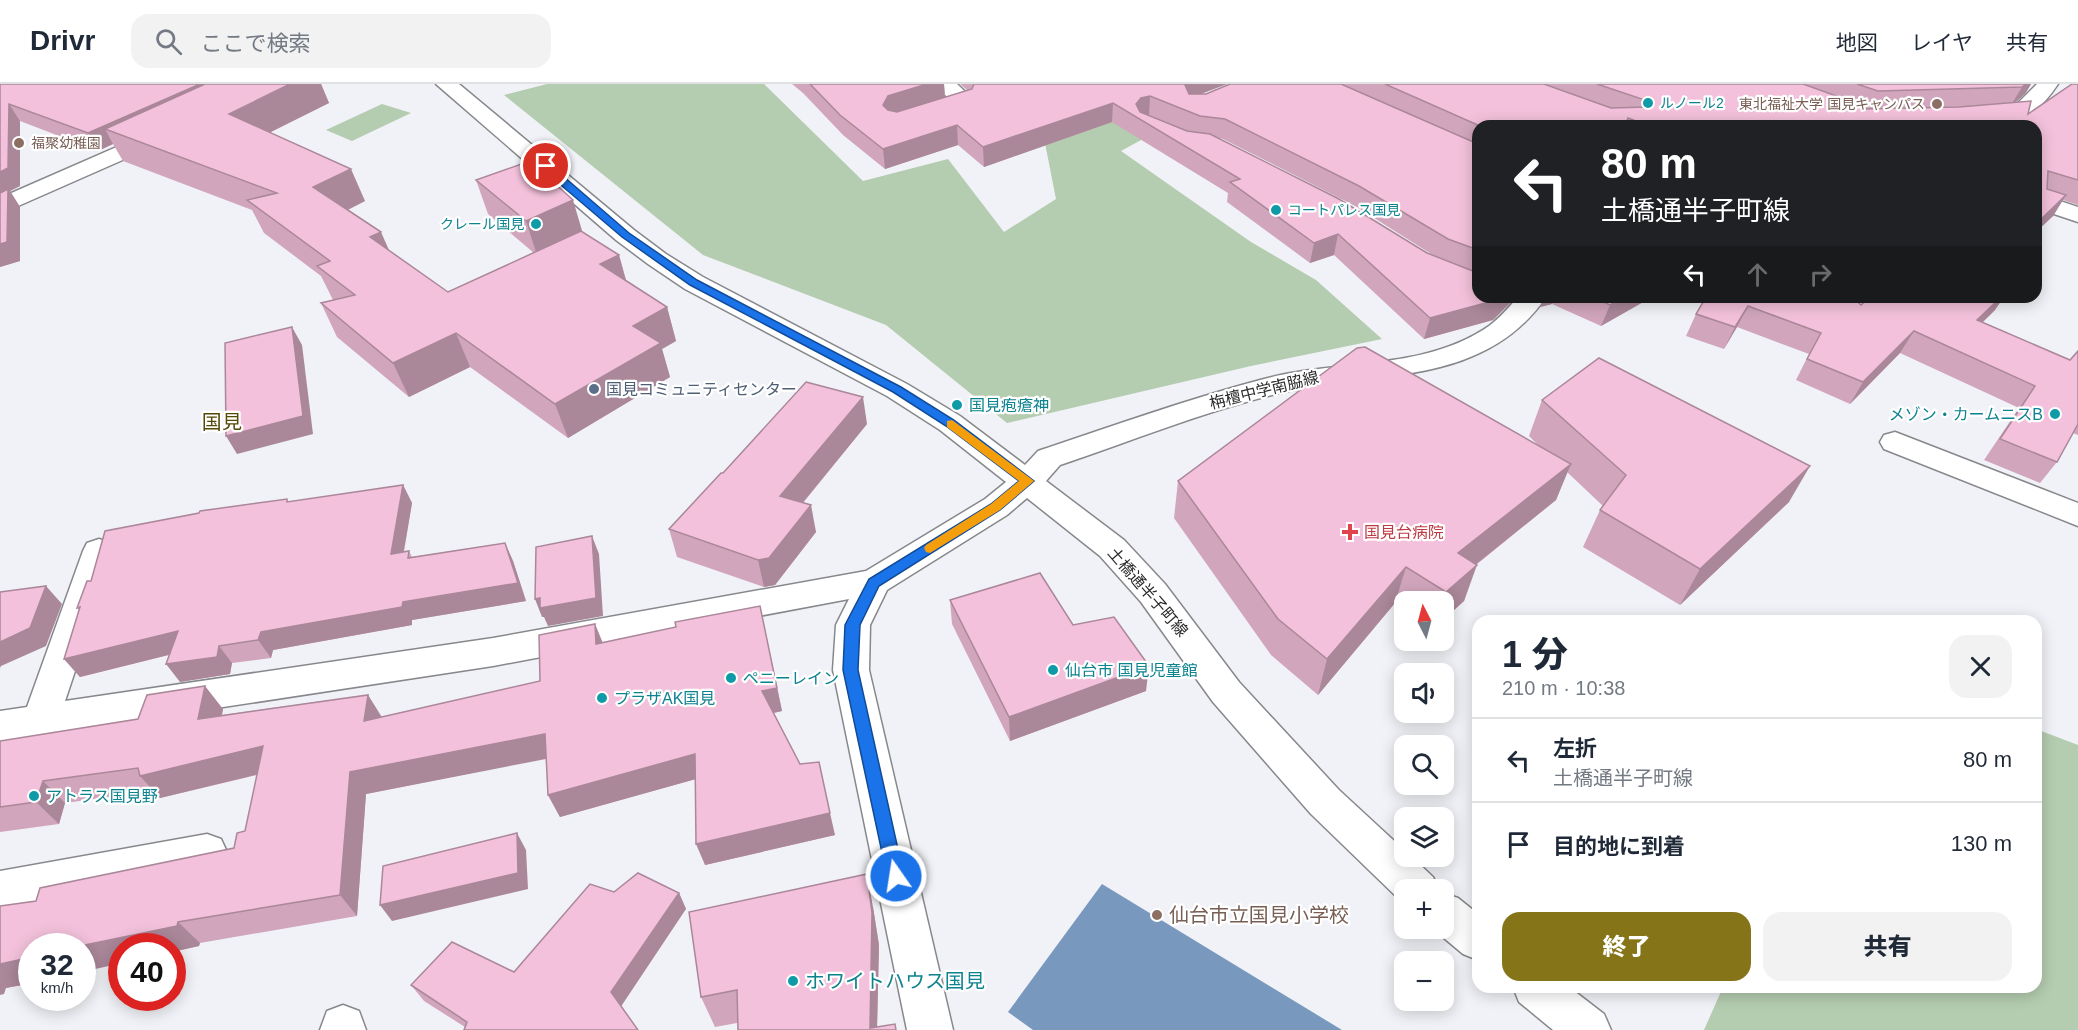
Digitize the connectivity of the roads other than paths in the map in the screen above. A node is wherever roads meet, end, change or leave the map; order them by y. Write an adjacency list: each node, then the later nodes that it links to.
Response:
1 (446, 84): 12 (street, 土橋通半子町線)
2 (945, 84): 5 (street)
3 (2048, 84): 4 (street)
4 (1968, 117)
5 (909, 120)
6 (176, 128): 8 (street)
7 (2042, 202): 9 (street)
8 (0, 207)
9 (2078, 215)
10 (1520, 303): 12 (street, 栴檀中学南脇線)
11 (1895, 442): 13 (street)
12 (1028, 481): 15 (street, 栴檀中学南脇線); 19 (street, 土橋通半子町線)
13 (2078, 515)
14 (99, 552): 16 (street)
15 (874, 582): 16 (street); 24 (street)
16 (41, 719): 17 (street)
17 (0, 726)
18 (207, 852): 20 (street)
19 (1406, 879)
20 (0, 890)
21 (1454, 921): 22 (street)
22 (1472, 935)
23 (1542, 993): 25 (street)
24 (930, 1030)
25 (1588, 1030)

